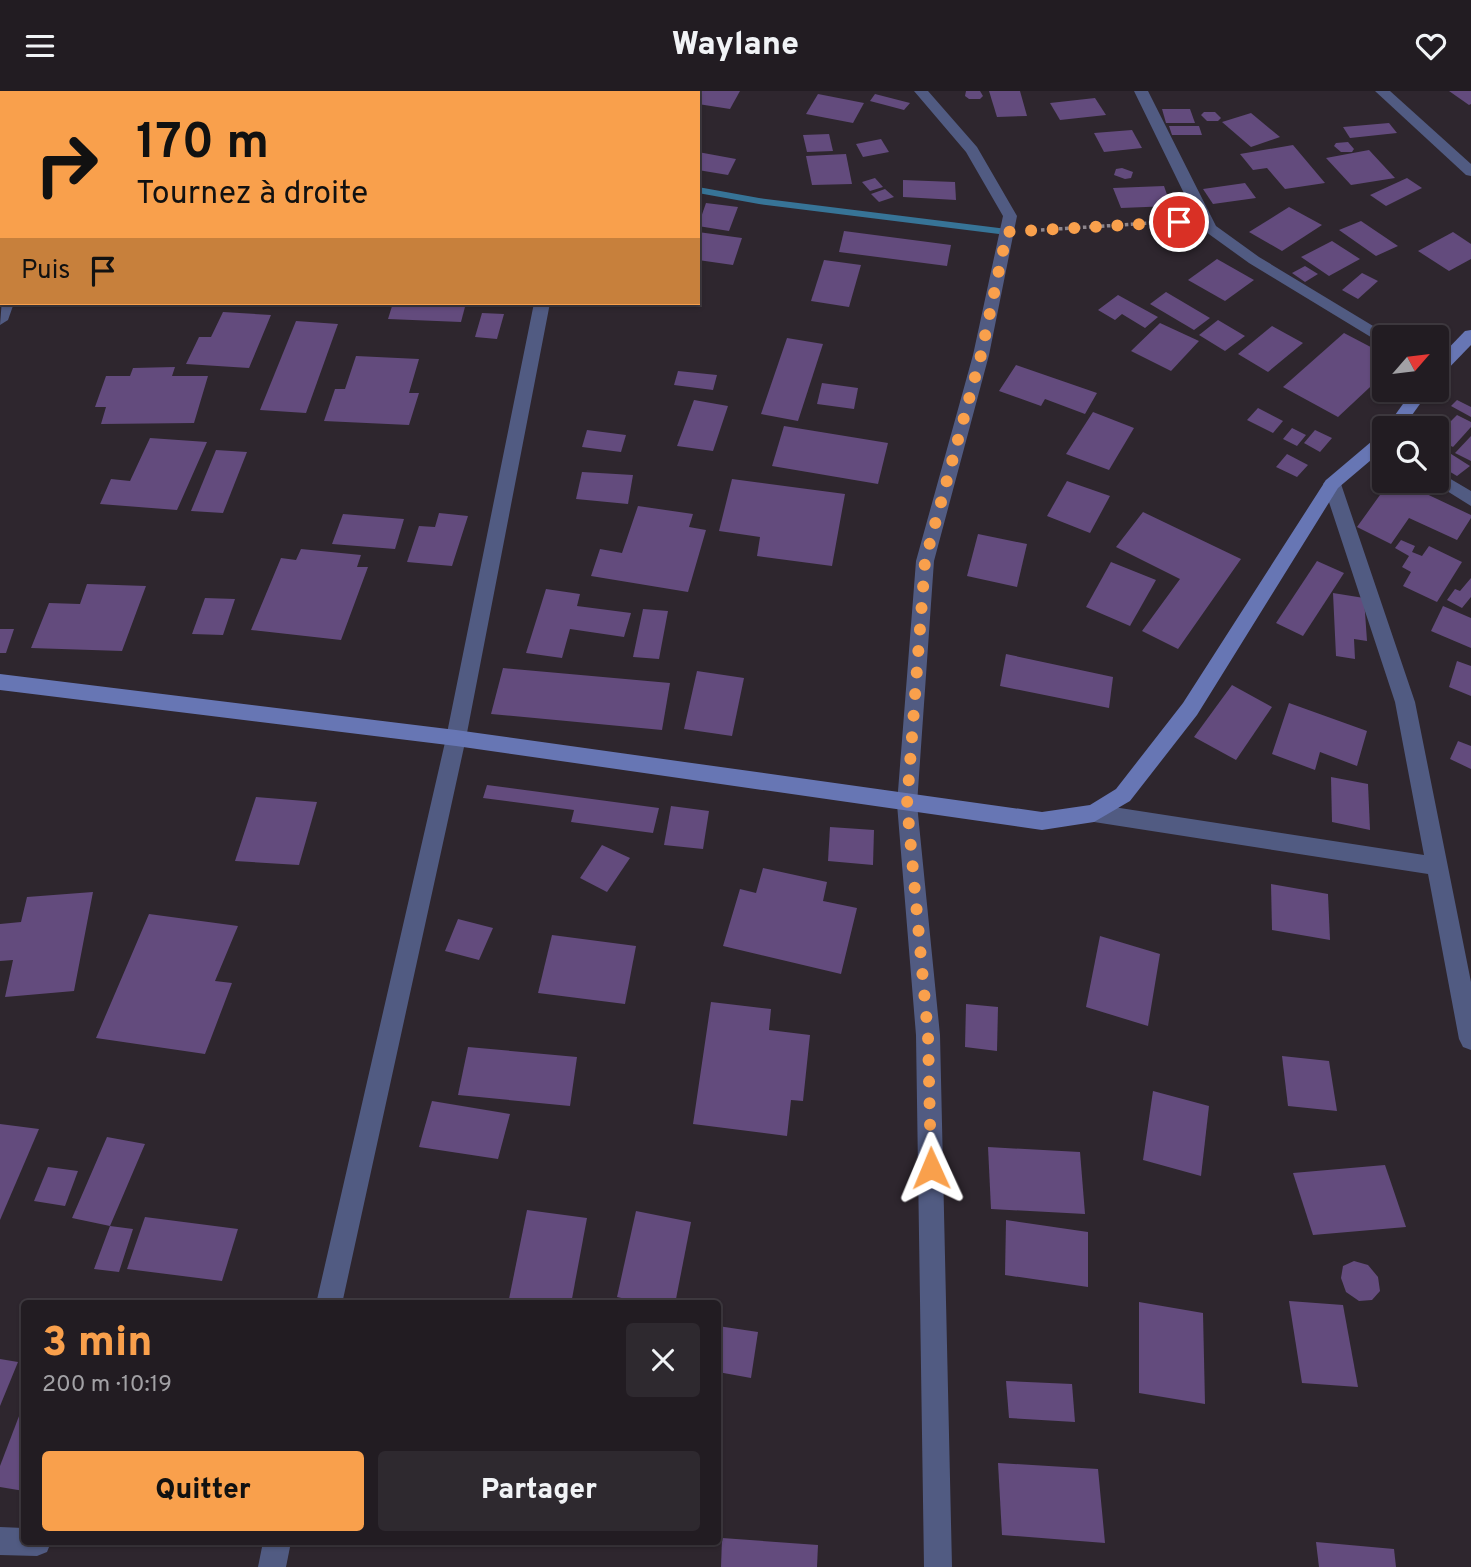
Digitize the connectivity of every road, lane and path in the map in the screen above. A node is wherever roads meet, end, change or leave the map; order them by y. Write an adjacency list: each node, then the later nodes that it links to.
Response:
1 (922, 91): 6 (street)
2 (1141, 91): 5 (street)
3 (1382, 91): 4 (street)
4 (1471, 172)
5 (1204, 220): 6 (path); 8 (street)
6 (1007, 232): 17 (street)
7 (541, 305): 16 (street)
8 (1372, 330)
9 (1471, 335): 10 (street)
10 (1449, 358)
11 (1372, 450): 12 (street)
12 (1332, 484): 18 (street); 19 (street)
13 (1449, 485): 14 (street)
14 (1471, 500)
15 (0, 681): 16 (street)
16 (456, 738): 17 (street); 21 (street)
17 (907, 804): 18 (street); 26 (street)
18 (1094, 813): 19 (street)
19 (1438, 866): 20 (street)
20 (1471, 1039)
21 (329, 1300)
22 (0, 1541): 23 (street)
23 (21, 1542)
24 (276, 1545): 25 (street)
25 (272, 1567)
26 (938, 1567)

